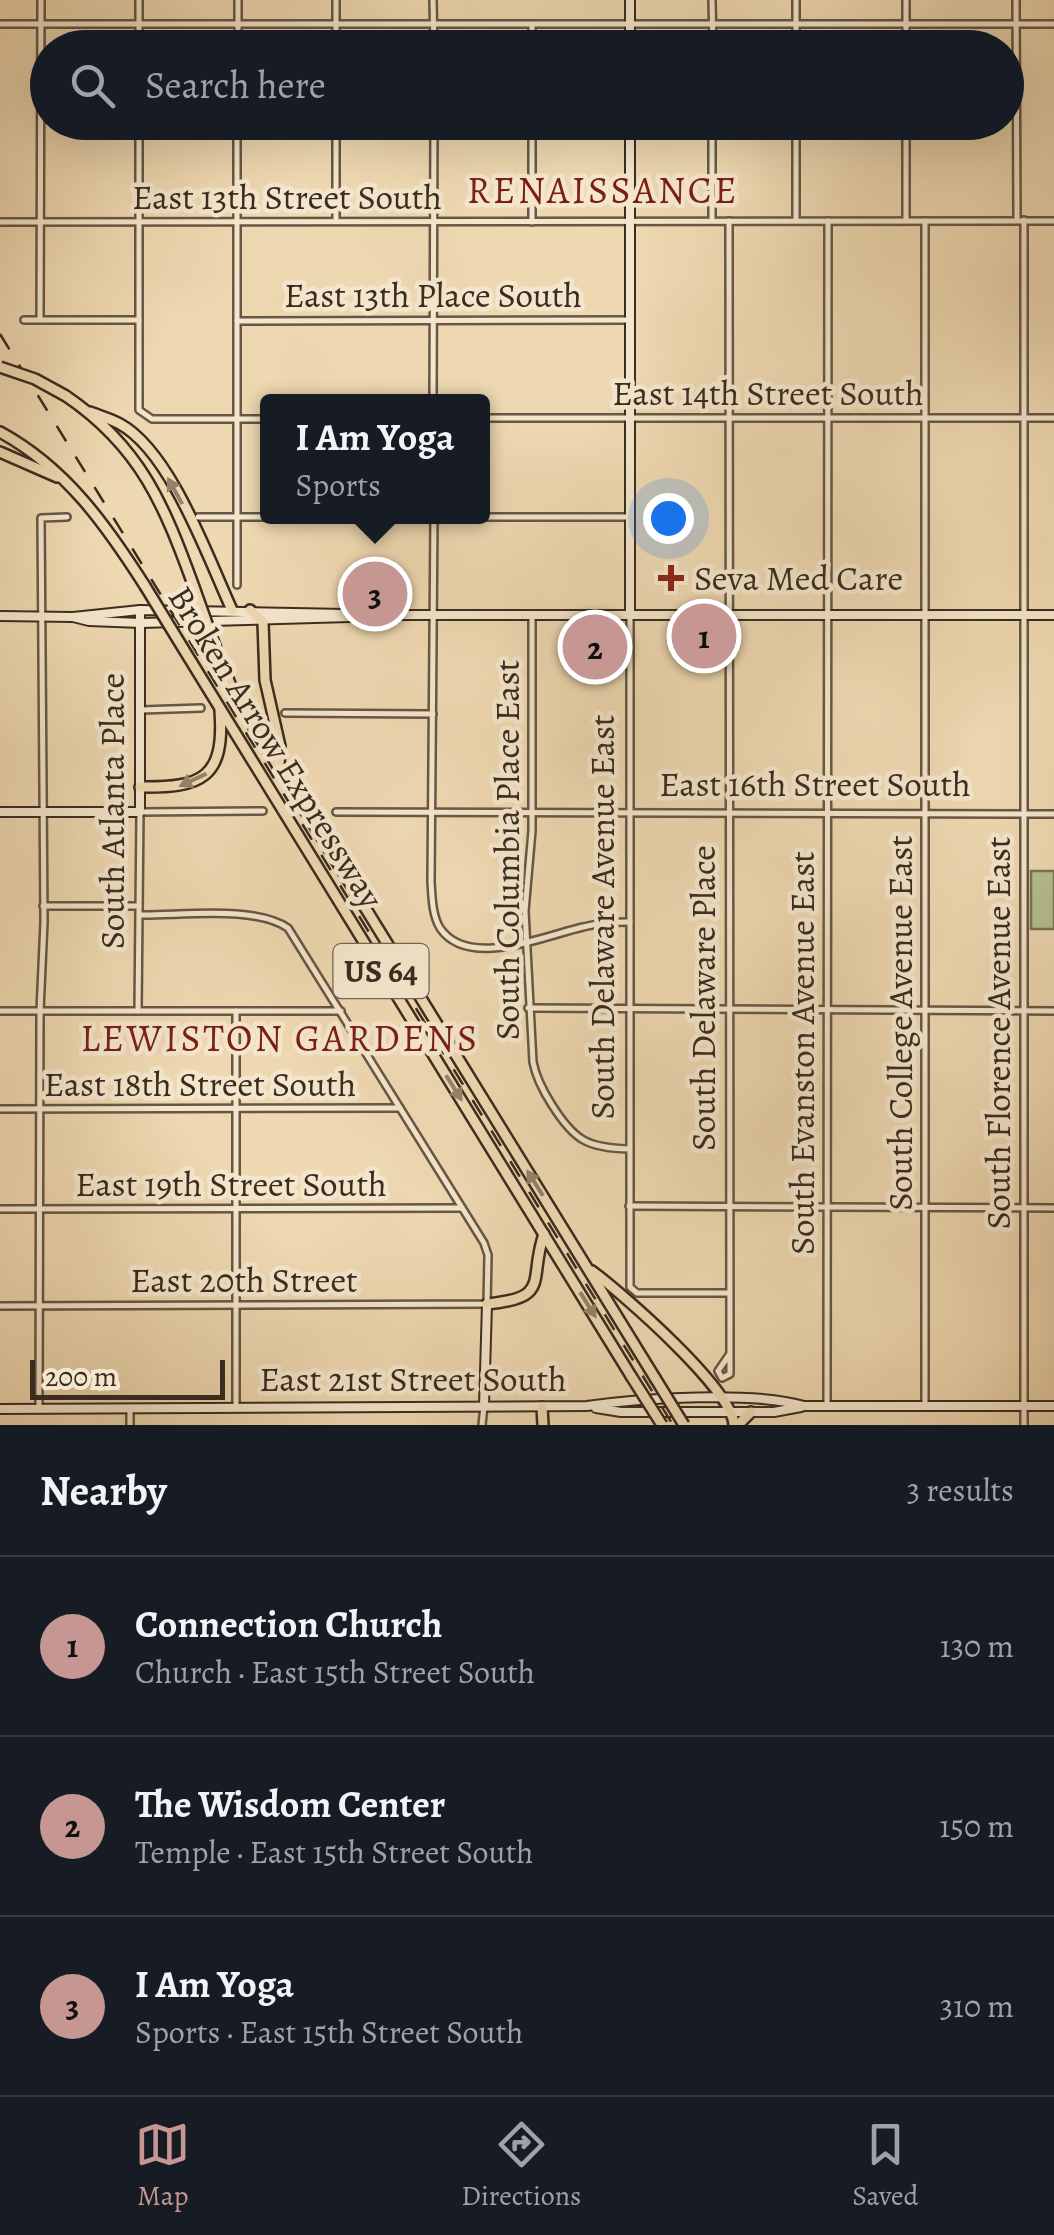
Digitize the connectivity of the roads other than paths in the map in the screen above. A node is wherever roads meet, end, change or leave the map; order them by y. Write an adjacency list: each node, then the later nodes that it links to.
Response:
1 (41, 0): 12 (street)
2 (139, 0): 17 (street)
3 (238, 0): 18 (street)
4 (336, 0): 19 (street)
5 (433, 0): 20 (street)
6 (630, 0): 22 (main road)
7 (712, 0): 23 (street)
8 (796, 0): 13 (street)
9 (906, 0): 14 (street)
10 (1016, 0): 15 (street, South Florence Avenue East)
11 (0, 24): 12 (street)
12 (41, 24): 17 (street); 24 (street)
13 (796, 24): 14 (street); 23 (street); 32 (street)
14 (906, 24): 15 (street); 33 (street)
15 (1016, 24): 16 (street); 34 (street, South Florence Avenue East)
16 (1054, 24)
17 (139, 25): 18 (street); 25 (street)
18 (238, 25): 19 (street); 26 (street)
19 (336, 25): 20 (street); 27 (street)
20 (434, 25): 21 (street); 28 (street)
21 (532, 25): 22 (street); 29 (street)
22 (630, 25): 23 (street); 30 (main road)
23 (712, 25): 31 (street)
24 (41, 30)
25 (139, 30)
26 (238, 30)
27 (336, 30)
28 (434, 30)
29 (532, 30)
30 (630, 30)
31 (712, 30)
32 (796, 30)
33 (906, 30)
34 (1016, 30)
35 (40, 140): 58 (street)
36 (139, 140): 59 (street)
37 (237, 140): 60 (street)
38 (336, 140): 52 (street)
39 (434, 140): 53 (street)
40 (532, 140): 61 (street)
41 (630, 140): 54 (main road, South Delaware Avenue East)
42 (712, 140): 55 (street)
43 (796, 140): 46 (street)
44 (906, 140): 48 (street)
45 (1018, 140): 50 (street, South Florence Avenue East)
46 (796, 220): 47 (street, East 13th Street South); 56 (street, East 13th Street South)
47 (828, 220): 48 (street, East 13th Street South); 75 (street, South Evanston Avenue East)
48 (906, 220): 49 (street, East 13th Street South)
49 (926, 220): 50 (street, East 13th Street South); 76 (street, South College Avenue East)
50 (1020, 220): 51 (street, East 13th Street South); 77 (street, South Florence Avenue East)
51 (1054, 220)
52 (336, 221): 53 (street, East 13th Street South); 60 (street, East 13th Street South)
53 (433, 221): 61 (street, East 13th Street South); 66 (street)
54 (630, 221): 55 (street, East 13th Street South); 61 (street, East 13th Street South); 67 (main road, South Delaware Avenue East)
55 (712, 221): 56 (street, East 13th Street South)
56 (730, 221): 74 (street, South Delaware Place)
57 (0, 222): 58 (street, East 13th Street South)
58 (40, 222): 59 (street, East 13th Street South); 63 (street)
59 (139, 222): 60 (street, East 13th Street South); 64 (street)
60 (237, 222): 65 (street)
61 (532, 222)
62 (24, 320): 63 (street)
63 (40, 320): 64 (street)
64 (139, 320): 79 (street)
65 (237, 320): 66 (street, East 13th Place South); 79 (street)
66 (433, 320): 67 (street, East 13th Place South); 69 (street)
67 (630, 320): 73 (main road, South Delaware Avenue East)
68 (0, 368): 70 (highway, Broken Arrow Expressway / US 64, bridge)
69 (433, 394)
70 (90, 412): 92 (highway, one-way to 70); 113 (highway, Broken Arrow Expressway / US 64, bridge)
71 (260, 418): 79 (street)
72 (490, 418): 73 (street, East 14th Street South)
73 (630, 418): 74 (street, East 14th Street South); 84 (main road, South Delaware Avenue East)
74 (729, 418): 75 (street, East 14th Street South); 100 (street, South Delaware Place)
75 (827, 418): 76 (street, East 14th Street South); 96 (street, South Evanston Avenue East)
76 (926, 418): 77 (street, East 14th Street South); 97 (street, South College Avenue East)
77 (1024, 418): 78 (street, East 14th Street South); 101 (street, South Florence Avenue East)
78 (1054, 418)
79 (237, 419): 87 (street)
80 (0, 432): 82 (highway, Broken Arrow Expressway / US 64)
81 (0, 452): 82 (highway)
82 (67, 482): 109 (highway, Broken Arrow Expressway / US 64, bridge)
83 (490, 517): 84 (street)
84 (630, 517): 99 (main road, South Delaware Avenue East)
85 (67, 518): 104 (street)
86 (198, 518): 87 (street)
87 (236, 518): 88 (street); 90 (street)
88 (260, 518)
89 (434, 524): 98 (street)
90 (237, 585)
91 (140, 610): 92 (main road); 105 (main road); 107 (main road, South Atlanta Place)
92 (232, 610): 93 (main road)
93 (250, 610): 94 (main road); 106 (highway)
94 (379, 614): 98 (main road); 106 (main road)
95 (532, 614): 98 (main road); 99 (main road); 116 (street, South Columbia Place East)
96 (826, 614): 97 (main road); 100 (main road); 124 (street, South Evanston Avenue East)
97 (926, 614): 101 (main road); 125 (street, South College Avenue East)
98 (433, 615): 112 (street)
99 (630, 615): 100 (main road); 117 (street, South Delaware Avenue East)
100 (728, 615): 123 (street, South Delaware Place)
101 (1024, 615): 102 (main road); 126 (street, South Florence Avenue East)
102 (1054, 615)
103 (0, 616): 104 (main road)
104 (41, 616): 105 (main road); 119 (street)
105 (73, 617): 107 (main road)
106 (263, 622): 107 (main road); 113 (highway)
107 (141, 623): 110 (main road, South Atlanta Place)
108 (201, 708): 110 (street)
109 (220, 708): 114 (highway, one-way to 114); 160 (highway, Broken Arrow Expressway / US 64, one-way to 160)
110 (141, 710): 114 (main road, South Atlanta Place)
111 (285, 713): 112 (street)
112 (433, 714): 122 (street)
113 (279, 769): 161 (highway, Broken Arrow Expressway / US 64, one-way to 113)
114 (140, 788): 120 (main road, South Atlanta Place)
115 (263, 811): 120 (street)
116 (532, 811): 117 (street, East 16th Street South); 122 (street, East 16th Street South); 132 (street, South Columbia Place East)
117 (630, 811): 123 (street, East 16th Street South); 131 (street, South Delaware Avenue East)
118 (0, 812): 119 (main road)
119 (42, 812): 120 (main road); 128 (street)
120 (140, 812): 129 (street, South Atlanta Place)
121 (336, 812): 122 (street, East 16th Street South)
122 (434, 812): 132 (street)
123 (728, 812): 124 (street, East 16th Street South); 135 (street, South Delaware Place)
124 (826, 812): 125 (street, East 16th Street South); 136 (street, South Evanston Avenue East)
125 (925, 812): 126 (street, East 16th Street South); 137 (street, South College Avenue East)
126 (1023, 813): 127 (street, East 16th Street South); 138 (street, South Florence Avenue East)
127 (1054, 814)
128 (44, 906): 129 (street); 140 (street)
129 (139, 906): 130 (street, South Atlanta Place)
130 (139, 915): 141 (street, South Atlanta Place); 143 (street)
131 (630, 922): 132 (street); 134 (street, South Delaware Avenue East)
132 (526, 944): 133 (street, South Columbia Place East)
133 (528, 1008): 134 (street); 149 (street, South Columbia Place East)
134 (629, 1008): 135 (street); 149 (street, South Delaware Avenue East)
135 (728, 1008): 136 (street); 152 (street, South Delaware Place)
136 (826, 1009): 137 (street); 150 (street, South Evanston Avenue East)
137 (925, 1009): 138 (street); 153 (street, South College Avenue East)
138 (1024, 1010): 144 (street); 154 (street, South Florence Avenue East)
139 (0, 1011): 140 (street)
140 (40, 1011): 141 (street); 147 (street)
141 (138, 1011): 142 (street)
142 (236, 1011): 143 (street); 148 (street)
143 (341, 1011): 145 (street)
144 (1054, 1011)
145 (400, 1108): 148 (street, East 18th Street South); 156 (street)
146 (0, 1109): 147 (street, East 18th Street South)
147 (40, 1109): 148 (street, East 18th Street South); 158 (street)
148 (236, 1110): 159 (street)
149 (629, 1149): 151 (street, South Delaware Avenue East)
150 (827, 1205): 152 (street); 153 (street); 175 (street, South Evanston Avenue East)
151 (630, 1206): 152 (street); 162 (street, South Delaware Avenue East)
152 (729, 1206): 162 (street, South Delaware Place)
153 (925, 1206): 154 (street); 176 (street, South College Avenue East)
154 (1024, 1207): 157 (street); 177 (street, South Florence Avenue East)
155 (0, 1208): 158 (street, East 19th Street South)
156 (462, 1208): 159 (street, East 19th Street South); 163 (street)
157 (1054, 1208)
158 (40, 1209): 159 (street, East 19th Street South); 166 (street)
159 (236, 1209): 164 (street)
160 (544, 1234): 163 (highway); 186 (highway, Broken Arrow Expressway / US 64, one-way to 186, bridge)
161 (586, 1266): 168 (highway); 187 (highway, Broken Arrow Expressway / US 64, bridge)
162 (729, 1293): 167 (street, South Delaware Place)
163 (488, 1304): 164 (street, East 20th Street); 171 (main road)
164 (236, 1305): 166 (street, East 20th Street); 170 (street)
165 (0, 1306): 166 (street, East 20th Street)
166 (39, 1306): 180 (street)
167 (729, 1355)
168 (726, 1400): 173 (main road, East 21st Street South); 174 (main road, East 21st Street South); 181 (highway)
169 (130, 1406): 170 (main road, East 21st Street South); 180 (main road, East 21st Street South); 183 (street)
170 (236, 1406): 171 (main road, East 21st Street South)
171 (484, 1406): 172 (main road, East 21st Street South); 184 (street)
172 (542, 1406): 173 (main road, East 21st Street South); 185 (highway)
173 (587, 1406): 181 (main road, East 21st Street South)
174 (804, 1406): 175 (main road, East 21st Street South); 182 (main road, East 21st Street South)
175 (827, 1406): 176 (main road, East 21st Street South)
176 (926, 1406): 177 (main road, East 21st Street South)
177 (1024, 1406): 178 (main road, East 21st Street South); 189 (street, South Florence Avenue East)
178 (1054, 1406)
179 (0, 1409): 180 (main road, East 21st Street South)
180 (39, 1409)
181 (732, 1412): 182 (main road, East 21st Street South); 188 (highway)
182 (751, 1412): 188 (highway)
183 (130, 1425)
184 (482, 1425)
185 (542, 1425)
186 (662, 1425)
187 (684, 1425)
188 (736, 1425)
189 (1024, 1425)

